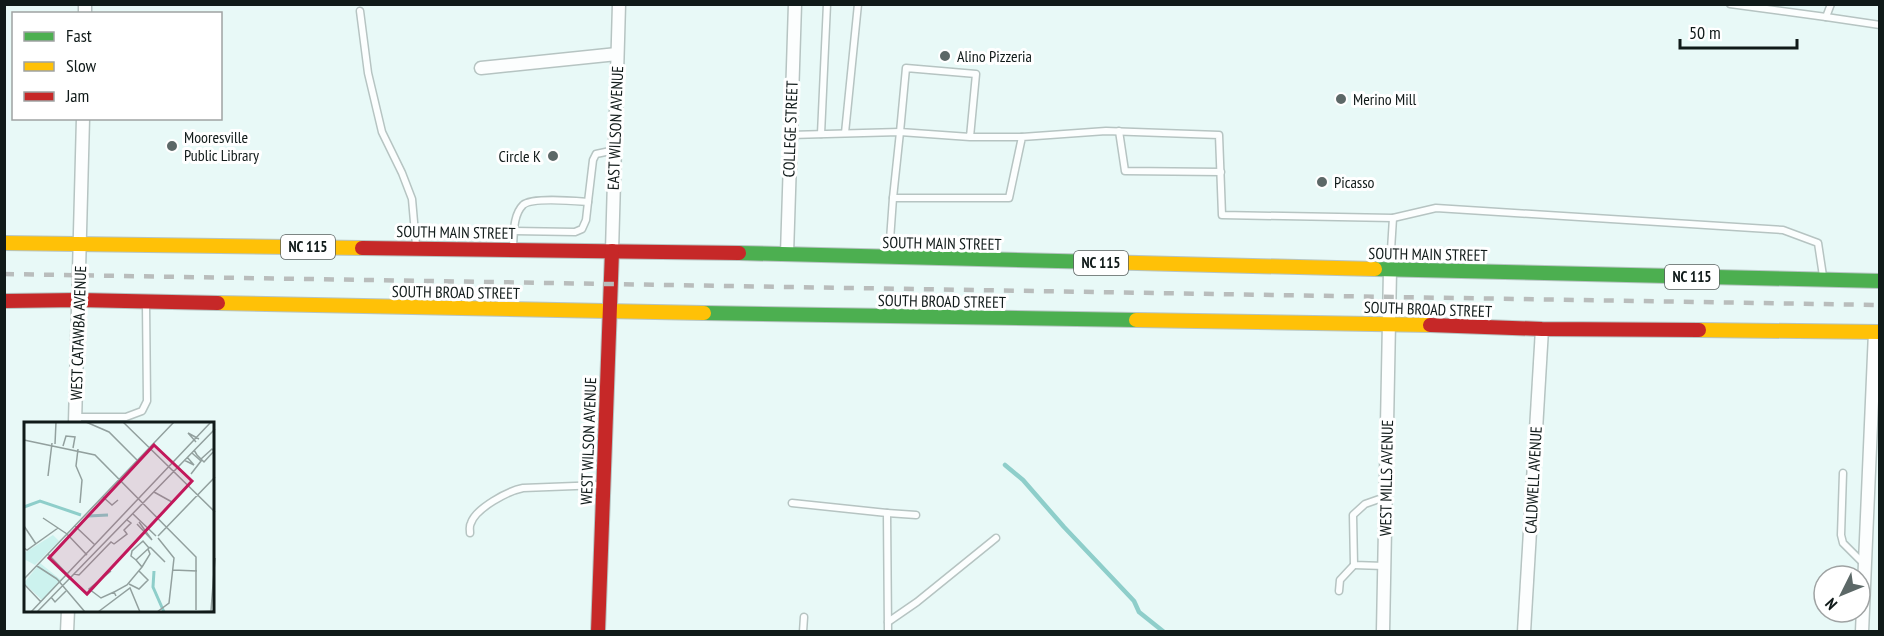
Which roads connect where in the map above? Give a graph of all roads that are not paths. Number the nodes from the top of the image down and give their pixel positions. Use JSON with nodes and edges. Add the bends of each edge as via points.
{"nodes":[{"id":1,"x":619,"y":4,"type":"edge"},
{"id":2,"x":795,"y":4,"type":"edge"},
{"id":3,"x":827,"y":4,"type":"edge"},
{"id":4,"x":858,"y":4,"type":"edge"},
{"id":5,"x":1730,"y":4,"type":"edge"},
{"id":6,"x":1831,"y":4,"type":"edge"},
{"id":7,"x":360,"y":11,"type":"dead end"},
{"id":8,"x":1826,"y":17,"type":"junction"},
{"id":9,"x":1880,"y":25,"type":"edge"},
{"id":10,"x":617,"y":54,"type":"junction"},
{"id":11,"x":481,"y":68,"type":"dead end"},
{"id":12,"x":83,"y":120,"type":"edge"},
{"id":13,"x":1119,"y":131,"type":"junction"},
{"id":14,"x":900,"y":132,"type":"junction"},
{"id":15,"x":821,"y":134,"type":"junction"},
{"id":16,"x":845,"y":134,"type":"junction"},
{"id":17,"x":790,"y":135,"type":"junction"},
{"id":18,"x":970,"y":136,"type":"junction"},
{"id":19,"x":1022,"y":137,"type":"junction"},
{"id":20,"x":615,"y":150,"type":"junction"},
{"id":21,"x":1221,"y":172,"type":"junction"},
{"id":22,"x":893,"y":198,"type":"junction"},
{"id":23,"x":548,"y":201,"type":"junction"},
{"id":24,"x":588,"y":202,"type":"junction"},
{"id":25,"x":548,"y":210,"type":"dead end"},
{"id":26,"x":1393,"y":218,"type":"junction"},
{"id":27,"x":514,"y":231,"type":"junction"},
{"id":28,"x":4,"y":243,"type":"edge"},
{"id":29,"x":81,"y":244,"type":"junction"},
{"id":30,"x":417,"y":248,"type":"junction"},
{"id":31,"x":512,"y":250,"type":"junction"},
{"id":32,"x":612,"y":251,"type":"junction"},
{"id":33,"x":787,"y":254,"type":"junction"},
{"id":34,"x":888,"y":258,"type":"junction"},
{"id":35,"x":1390,"y":270,"type":"junction"},
{"id":36,"x":1823,"y":280,"type":"junction"},
{"id":37,"x":1880,"y":281,"type":"edge"},
{"id":38,"x":79,"y":300,"type":"junction"},
{"id":39,"x":4,"y":301,"type":"edge"},
{"id":40,"x":146,"y":302,"type":"junction"},
{"id":41,"x":609,"y":311,"type":"junction"},
{"id":42,"x":1389,"y":324,"type":"junction"},
{"id":43,"x":1542,"y":329,"type":"junction"},
{"id":44,"x":1877,"y":332,"type":"edge"},
{"id":45,"x":75,"y":420,"type":"edge"},
{"id":46,"x":1843,"y":473,"type":"dead end"},
{"id":47,"x":603,"y":485,"type":"junction"},
{"id":48,"x":1386,"y":497,"type":"junction"},
{"id":49,"x":792,"y":503,"type":"dead end"},
{"id":50,"x":887,"y":513,"type":"junction"},
{"id":51,"x":916,"y":515,"type":"dead end"},
{"id":52,"x":470,"y":533,"type":"dead end"},
{"id":53,"x":996,"y":538,"type":"dead end"},
{"id":54,"x":1865,"y":564,"type":"joint"},
{"id":55,"x":1354,"y":565,"type":"junction"},
{"id":56,"x":1384,"y":566,"type":"junction"},
{"id":57,"x":1339,"y":591,"type":"dead end"},
{"id":58,"x":68,"y":612,"type":"edge"},
{"id":59,"x":804,"y":617,"type":"dead end"},
{"id":60,"x":888,"y":622,"type":"junction"},
{"id":61,"x":67,"y":632,"type":"edge"},
{"id":62,"x":598,"y":632,"type":"edge"},
{"id":63,"x":803,"y":632,"type":"edge"},
{"id":64,"x":888,"y":632,"type":"edge"},
{"id":65,"x":1383,"y":632,"type":"edge"},
{"id":66,"x":1524,"y":632,"type":"edge"}],
"edges":[{"from":1,"to":10,"type":"street","name":"EAST WILSON AVENUE"},
{"from":2,"to":17,"type":"street","name":"COLLEGE STREET"},
{"from":3,"to":15,"type":"lane"},
{"from":4,"to":16,"type":"lane"},
{"from":5,"to":8,"type":"lane"},
{"from":6,"to":8,"type":"lane"},
{"from":7,"to":30,"type":"lane","via":[[382,132],[412,199]]},
{"from":8,"to":9,"type":"lane"},
{"from":10,"to":11,"type":"street"},
{"from":10,"to":20,"type":"street","name":"EAST WILSON AVENUE"},
{"from":12,"to":29,"type":"street","name":"WEST CATAWBA AVENUE"},
{"from":13,"to":19,"type":"lane"},
{"from":13,"to":21,"type":"lane","via":[[1125,171]]},
{"from":13,"to":21,"type":"lane","via":[[1219,135]]},
{"from":14,"to":16,"type":"lane"},
{"from":14,"to":18,"type":"lane"},
{"from":14,"to":18,"type":"lane","via":[[906,68],[976,74]]},
{"from":14,"to":22,"type":"lane"},
{"from":15,"to":16,"type":"lane"},
{"from":15,"to":17,"type":"lane"},
{"from":17,"to":33,"type":"street","name":"COLLEGE STREET"},
{"from":18,"to":19,"type":"lane"},
{"from":19,"to":22,"type":"lane","via":[[1009,198]]},
{"from":20,"to":24,"type":"lane","via":[[596,154]]},
{"from":20,"to":32,"type":"street","name":"EAST WILSON AVENUE"},
{"from":21,"to":26,"type":"lane","via":[[1222,215]]},
{"from":22,"to":34,"type":"lane"},
{"from":23,"to":24,"type":"lane"},
{"from":23,"to":25,"type":"lane"},
{"from":23,"to":27,"type":"lane","via":[[527,202],[521,207]]},
{"from":24,"to":27,"type":"lane","via":[[586,220],[582,229],[575,232]]},
{"from":26,"to":35,"type":"lane"},
{"from":26,"to":36,"type":"lane","via":[[1436,208],[1783,230],[1818,243]]},
{"from":27,"to":31,"type":"lane"},
{"from":28,"to":29,"type":"street","name":"SOUTH MAIN STREET","number":"NC 115"},
{"from":29,"to":30,"type":"street","name":"SOUTH MAIN STREET","number":"NC 115"},
{"from":29,"to":38,"type":"street","name":"WEST CATAWBA AVENUE"},
{"from":30,"to":31,"type":"street","name":"SOUTH MAIN STREET","number":"NC 115"},
{"from":31,"to":32,"type":"street","name":"SOUTH MAIN STREET","number":"NC 115"},
{"from":32,"to":33,"type":"street","name":"SOUTH MAIN STREET","number":"NC 115"},
{"from":32,"to":41,"type":"street","name":"WEST WILSON AVENUE"},
{"from":33,"to":34,"type":"street","name":"SOUTH MAIN STREET","number":"NC 115"},
{"from":34,"to":35,"type":"street","name":"SOUTH MAIN STREET","number":"NC 115"},
{"from":35,"to":36,"type":"street","name":"SOUTH MAIN STREET","number":"NC 115"},
{"from":35,"to":42,"type":"street","name":"WEST MILLS AVENUE"},
{"from":36,"to":37,"type":"street","name":"SOUTH MAIN STREET","number":"NC 115"},
{"from":38,"to":39,"type":"street","name":"SOUTH BROAD STREET"},
{"from":38,"to":40,"type":"street","name":"SOUTH BROAD STREET"},
{"from":38,"to":45,"type":"street","name":"WEST CATAWBA AVENUE"},
{"from":40,"to":41,"type":"street","name":"SOUTH BROAD STREET"},
{"from":40,"to":45,"type":"lane","via":[[147,401],[142,411],[126,417]]},
{"from":41,"to":42,"type":"street","name":"SOUTH BROAD STREET"},
{"from":41,"to":47,"type":"street","name":"WEST WILSON AVENUE"},
{"from":42,"to":43,"type":"street","name":"SOUTH BROAD STREET"},
{"from":42,"to":48,"type":"street","name":"WEST MILLS AVENUE"},
{"from":43,"to":44,"type":"street","name":"SOUTH BROAD STREET"},
{"from":43,"to":66,"type":"street","name":"CALDWELL AVENUE"},
{"from":44,"to":54,"type":"street"},
{"from":46,"to":54,"type":"lane","via":[[1843,543]]},
{"from":47,"to":52,"type":"lane","via":[[511,490],[478,513]]},
{"from":47,"to":62,"type":"street","name":"WEST WILSON AVENUE"},
{"from":48,"to":55,"type":"lane","via":[[1365,504],[1353,515]]},
{"from":48,"to":56,"type":"street","name":"WEST MILLS AVENUE"},
{"from":49,"to":50,"type":"lane"},
{"from":50,"to":51,"type":"lane"},
{"from":50,"to":60,"type":"lane"},
{"from":53,"to":60,"type":"lane"},
{"from":55,"to":56,"type":"lane"},
{"from":55,"to":57,"type":"lane","via":[[1340,580]]},
{"from":56,"to":65,"type":"street","name":"WEST MILLS AVENUE"},
{"from":58,"to":61,"type":"street"},
{"from":59,"to":63,"type":"lane"},
{"from":60,"to":64,"type":"lane"}]}
